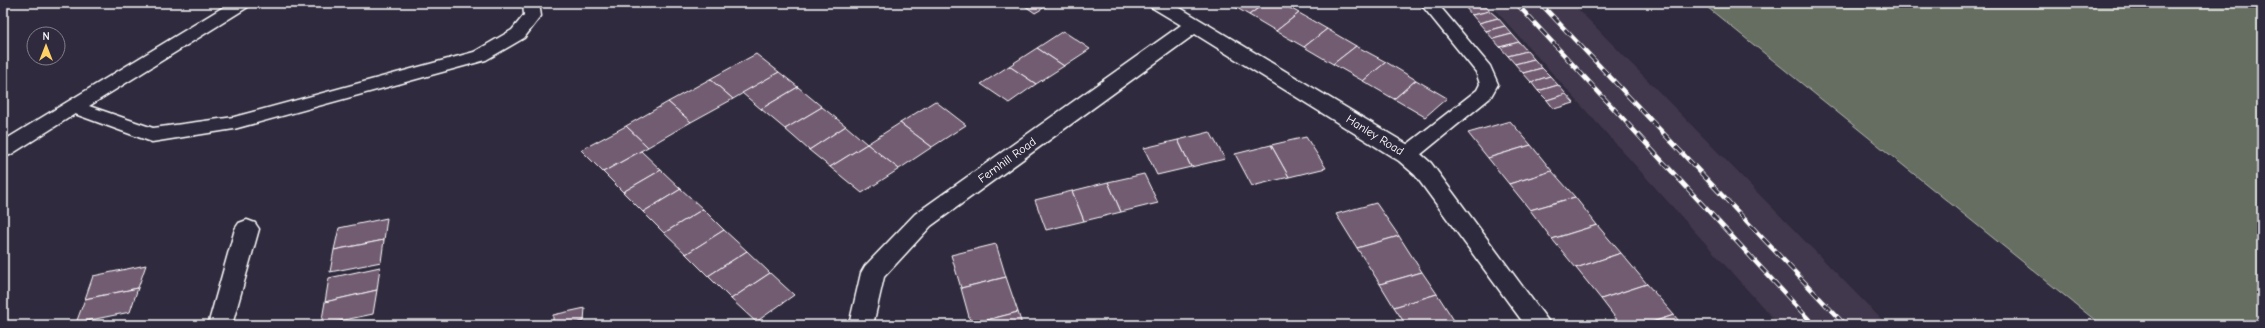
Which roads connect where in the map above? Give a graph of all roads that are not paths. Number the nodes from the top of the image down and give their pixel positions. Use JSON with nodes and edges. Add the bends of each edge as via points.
{"nodes":[{"id":1,"x":242,"y":3,"type":"edge"},
{"id":2,"x":532,"y":3,"type":"edge"},
{"id":3,"x":1158,"y":3,"type":"edge"},
{"id":4,"x":1428,"y":3,"type":"edge"},
{"id":5,"x":1193,"y":26,"type":"junction"},
{"id":6,"x":74,"y":107,"type":"junction"},
{"id":7,"x":3,"y":150,"type":"edge"},
{"id":8,"x":1407,"y":155,"type":"junction"},
{"id":9,"x":247,"y":229,"type":"dead end"},
{"id":10,"x":220,"y":325,"type":"edge"},
{"id":11,"x":861,"y":325,"type":"edge"},
{"id":12,"x":1539,"y":325,"type":"edge"}],
"edges":[{"from":1,"to":6,"type":"lane"},
{"from":2,"to":6,"type":"lane","via":[[533,16],[518,34],[480,56],[234,123],[152,135]]},
{"from":3,"to":5,"type":"street","name":"Hanley Road"},
{"from":4,"to":8,"type":"lane","via":[[1484,70],[1490,84],[1484,94]]},
{"from":5,"to":8,"type":"street","name":"Hanley Road"},
{"from":5,"to":11,"type":"street","name":"Fernhill Road","via":[[923,220],[873,273]]},
{"from":6,"to":7,"type":"lane"},
{"from":8,"to":12,"type":"street","name":"Hanley Road","via":[[1423,169]]},
{"from":9,"to":10,"type":"street"}]}
